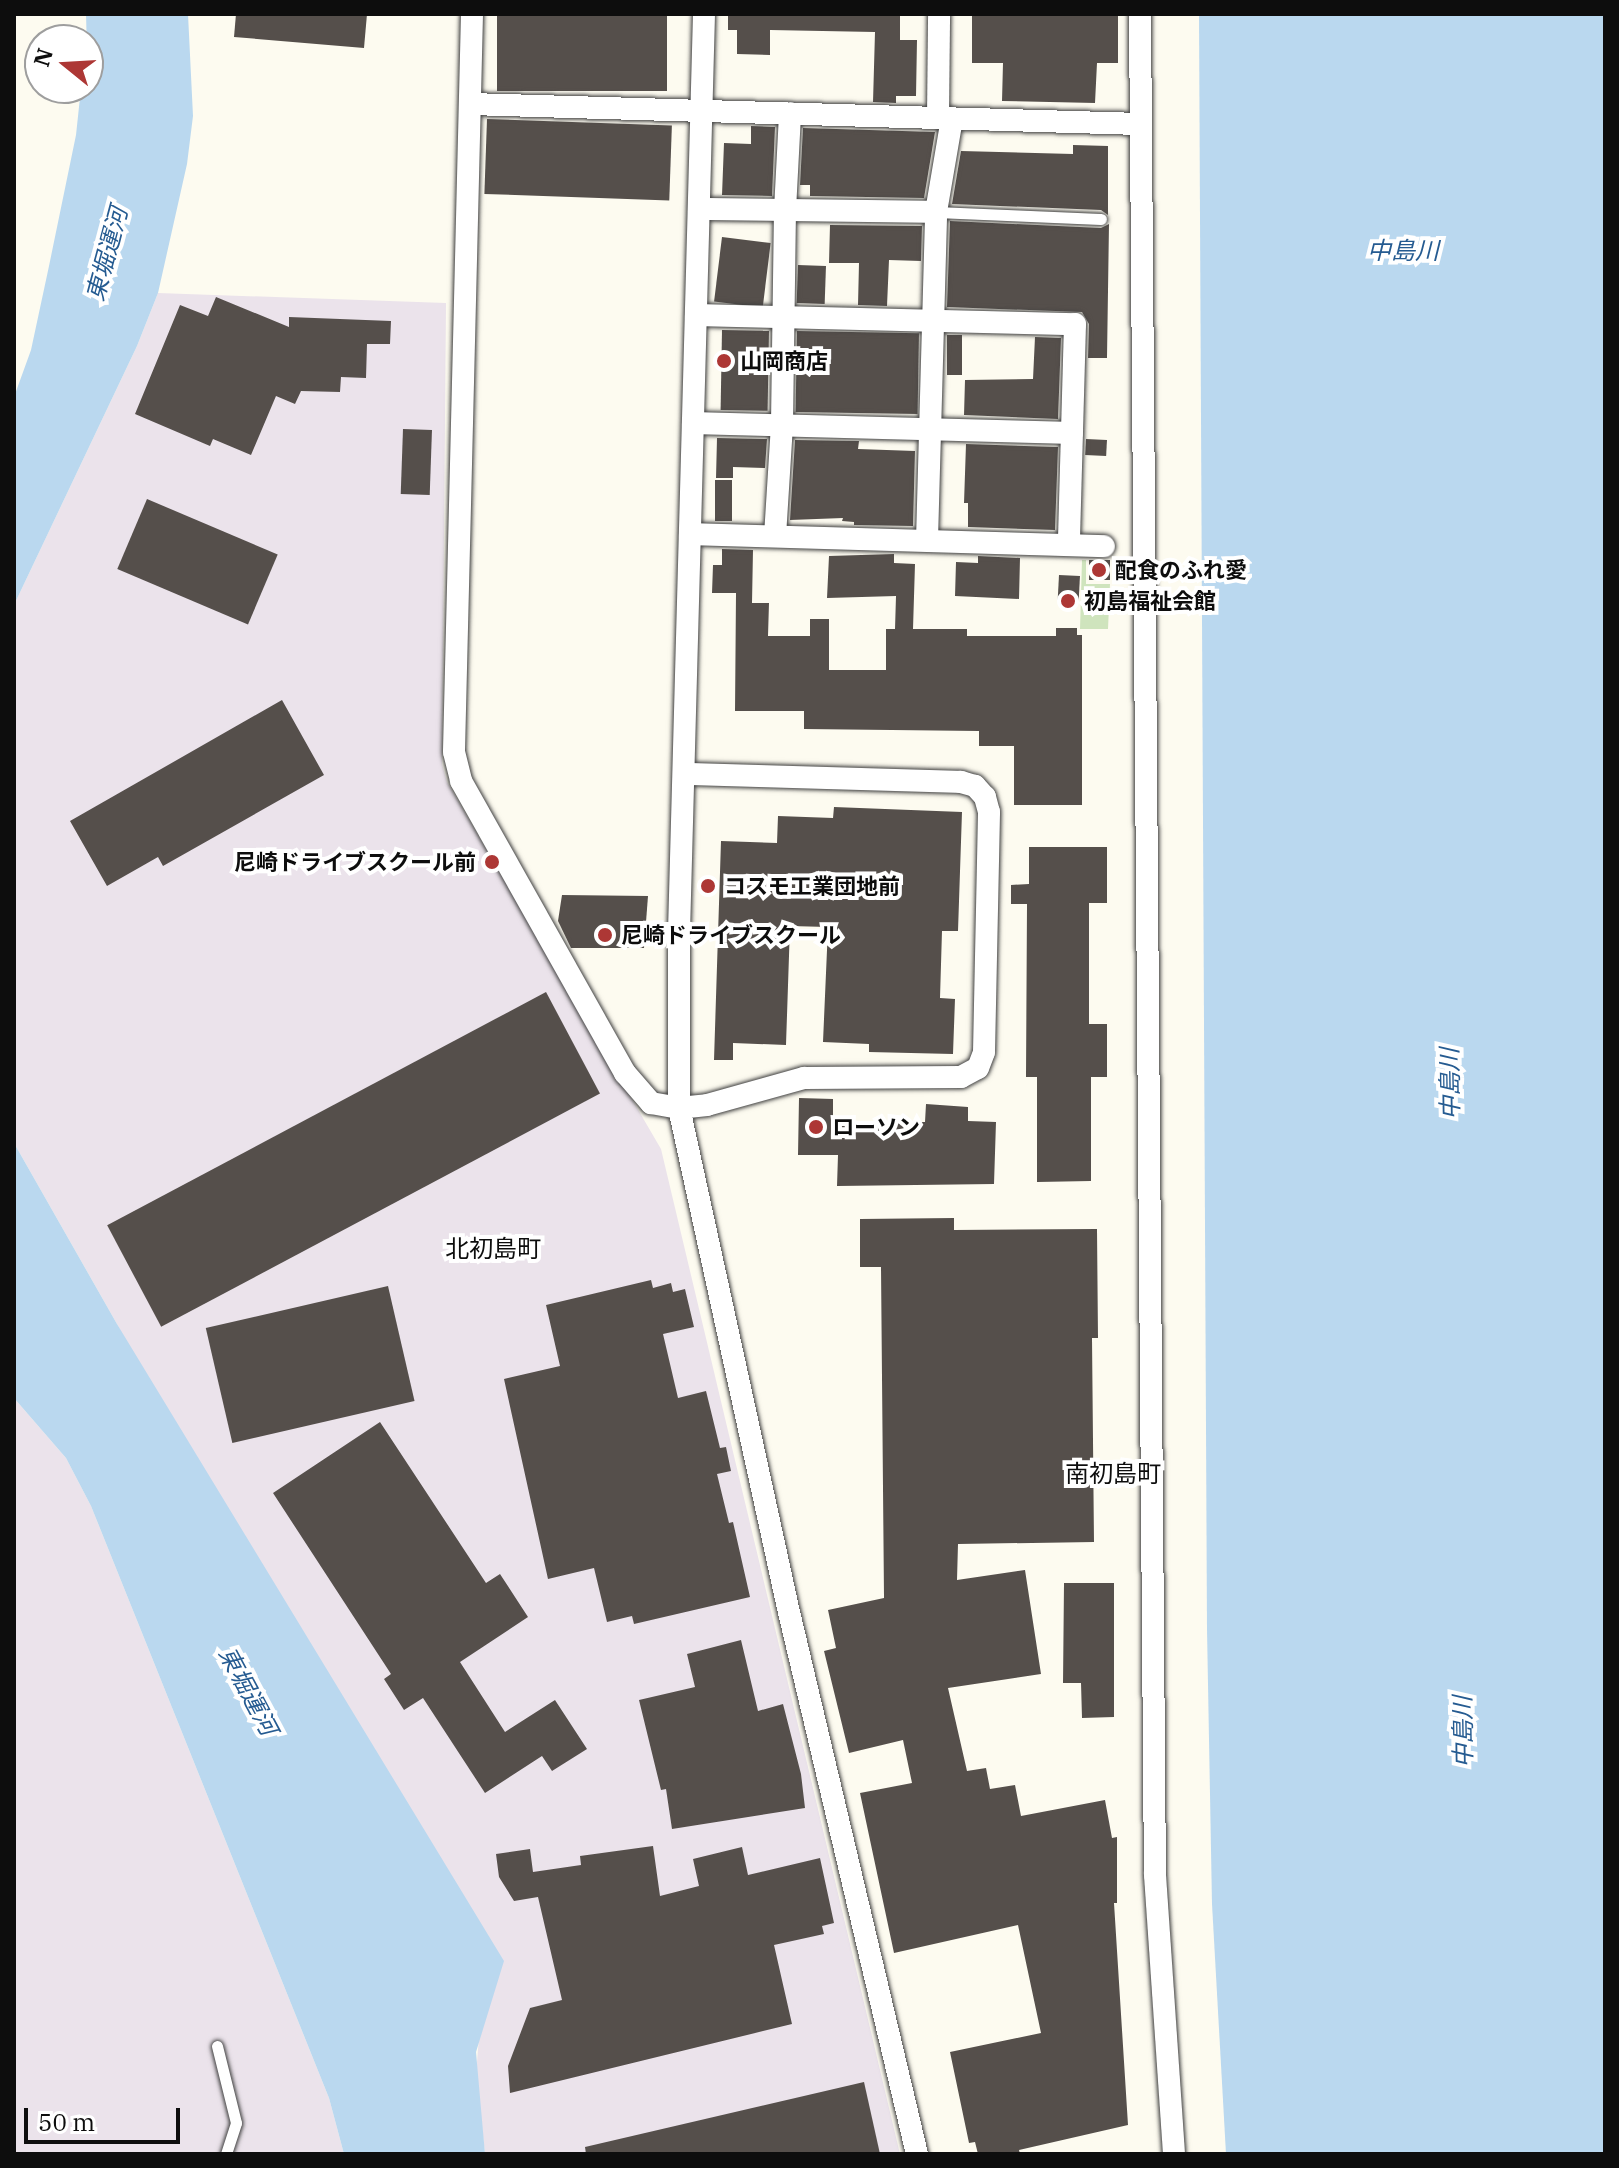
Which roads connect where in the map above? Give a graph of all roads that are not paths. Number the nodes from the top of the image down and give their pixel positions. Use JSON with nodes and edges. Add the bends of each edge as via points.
{"nodes":[{"id":1,"x":472,"y":14,"type":"edge"},
{"id":2,"x":704,"y":14,"type":"edge"},
{"id":3,"x":939,"y":14,"type":"edge"},
{"id":4,"x":1140,"y":14,"type":"edge"},
{"id":5,"x":470,"y":104,"type":"junction"},
{"id":6,"x":701,"y":109,"type":"junction"},
{"id":7,"x":790,"y":113,"type":"junction"},
{"id":8,"x":945,"y":118,"type":"junction"},
{"id":9,"x":1139,"y":124,"type":"junction"},
{"id":10,"x":699,"y":209,"type":"junction"},
{"id":11,"x":785,"y":210,"type":"junction"},
{"id":12,"x":936,"y":212,"type":"junction"},
{"id":13,"x":1101,"y":219,"type":"dead end"},
{"id":14,"x":696,"y":315,"type":"junction"},
{"id":15,"x":784,"y":316,"type":"junction"},
{"id":16,"x":931,"y":320,"type":"junction"},
{"id":17,"x":693,"y":423,"type":"junction"},
{"id":18,"x":782,"y":424,"type":"junction"},
{"id":19,"x":928,"y":428,"type":"junction"},
{"id":20,"x":1072,"y":433,"type":"junction"},
{"id":21,"x":690,"y":534,"type":"junction"},
{"id":22,"x":775,"y":536,"type":"junction"},
{"id":23,"x":927,"y":540,"type":"junction"},
{"id":24,"x":1069,"y":544,"type":"junction"},
{"id":25,"x":1104,"y":546,"type":"dead end"},
{"id":26,"x":684,"y":774,"type":"junction"},
{"id":27,"x":679,"y":1108,"type":"junction"},
{"id":28,"x":217,"y":2046,"type":"dead end"},
{"id":29,"x":226,"y":2154,"type":"edge"},
{"id":30,"x":917,"y":2154,"type":"edge"},
{"id":31,"x":1174,"y":2154,"type":"edge"}],
"edges":[{"from":1,"to":5,"type":"street"},
{"from":2,"to":6,"type":"street"},
{"from":3,"to":8,"type":"street"},
{"from":4,"to":9,"type":"street"},
{"from":5,"to":6,"type":"street"},
{"from":5,"to":27,"type":"street","via":[[455,762],[625,1073],[651,1103]]},
{"from":6,"to":7,"type":"street"},
{"from":6,"to":10,"type":"street"},
{"from":7,"to":8,"type":"street"},
{"from":7,"to":11,"type":"street"},
{"from":8,"to":9,"type":"street"},
{"from":8,"to":12,"type":"street"},
{"from":9,"to":31,"type":"street","via":[[1155,1875]]},
{"from":10,"to":11,"type":"street"},
{"from":10,"to":14,"type":"street"},
{"from":11,"to":12,"type":"street"},
{"from":11,"to":15,"type":"street"},
{"from":12,"to":13,"type":"lane"},
{"from":12,"to":16,"type":"street"},
{"from":14,"to":15,"type":"street"},
{"from":14,"to":17,"type":"street"},
{"from":15,"to":16,"type":"street"},
{"from":15,"to":18,"type":"street"},
{"from":16,"to":19,"type":"street"},
{"from":16,"to":20,"type":"street","via":[[1075,324]]},
{"from":17,"to":18,"type":"street"},
{"from":17,"to":21,"type":"street"},
{"from":18,"to":19,"type":"street"},
{"from":18,"to":22,"type":"street"},
{"from":19,"to":20,"type":"street"},
{"from":19,"to":23,"type":"street"},
{"from":20,"to":24,"type":"street"},
{"from":21,"to":22,"type":"street"},
{"from":21,"to":26,"type":"street"},
{"from":22,"to":23,"type":"street"},
{"from":23,"to":24,"type":"street"},
{"from":24,"to":25,"type":"street"},
{"from":26,"to":27,"type":"street"},
{"from":26,"to":27,"type":"street","via":[[961,782],[975,786],[985,797],[989,828],[984,1052],[978,1068],[961,1077],[804,1078]]},
{"from":27,"to":30,"type":"street","via":[[788,1608]]},
{"from":28,"to":29,"type":"lane","via":[[236,2123]]}]}
